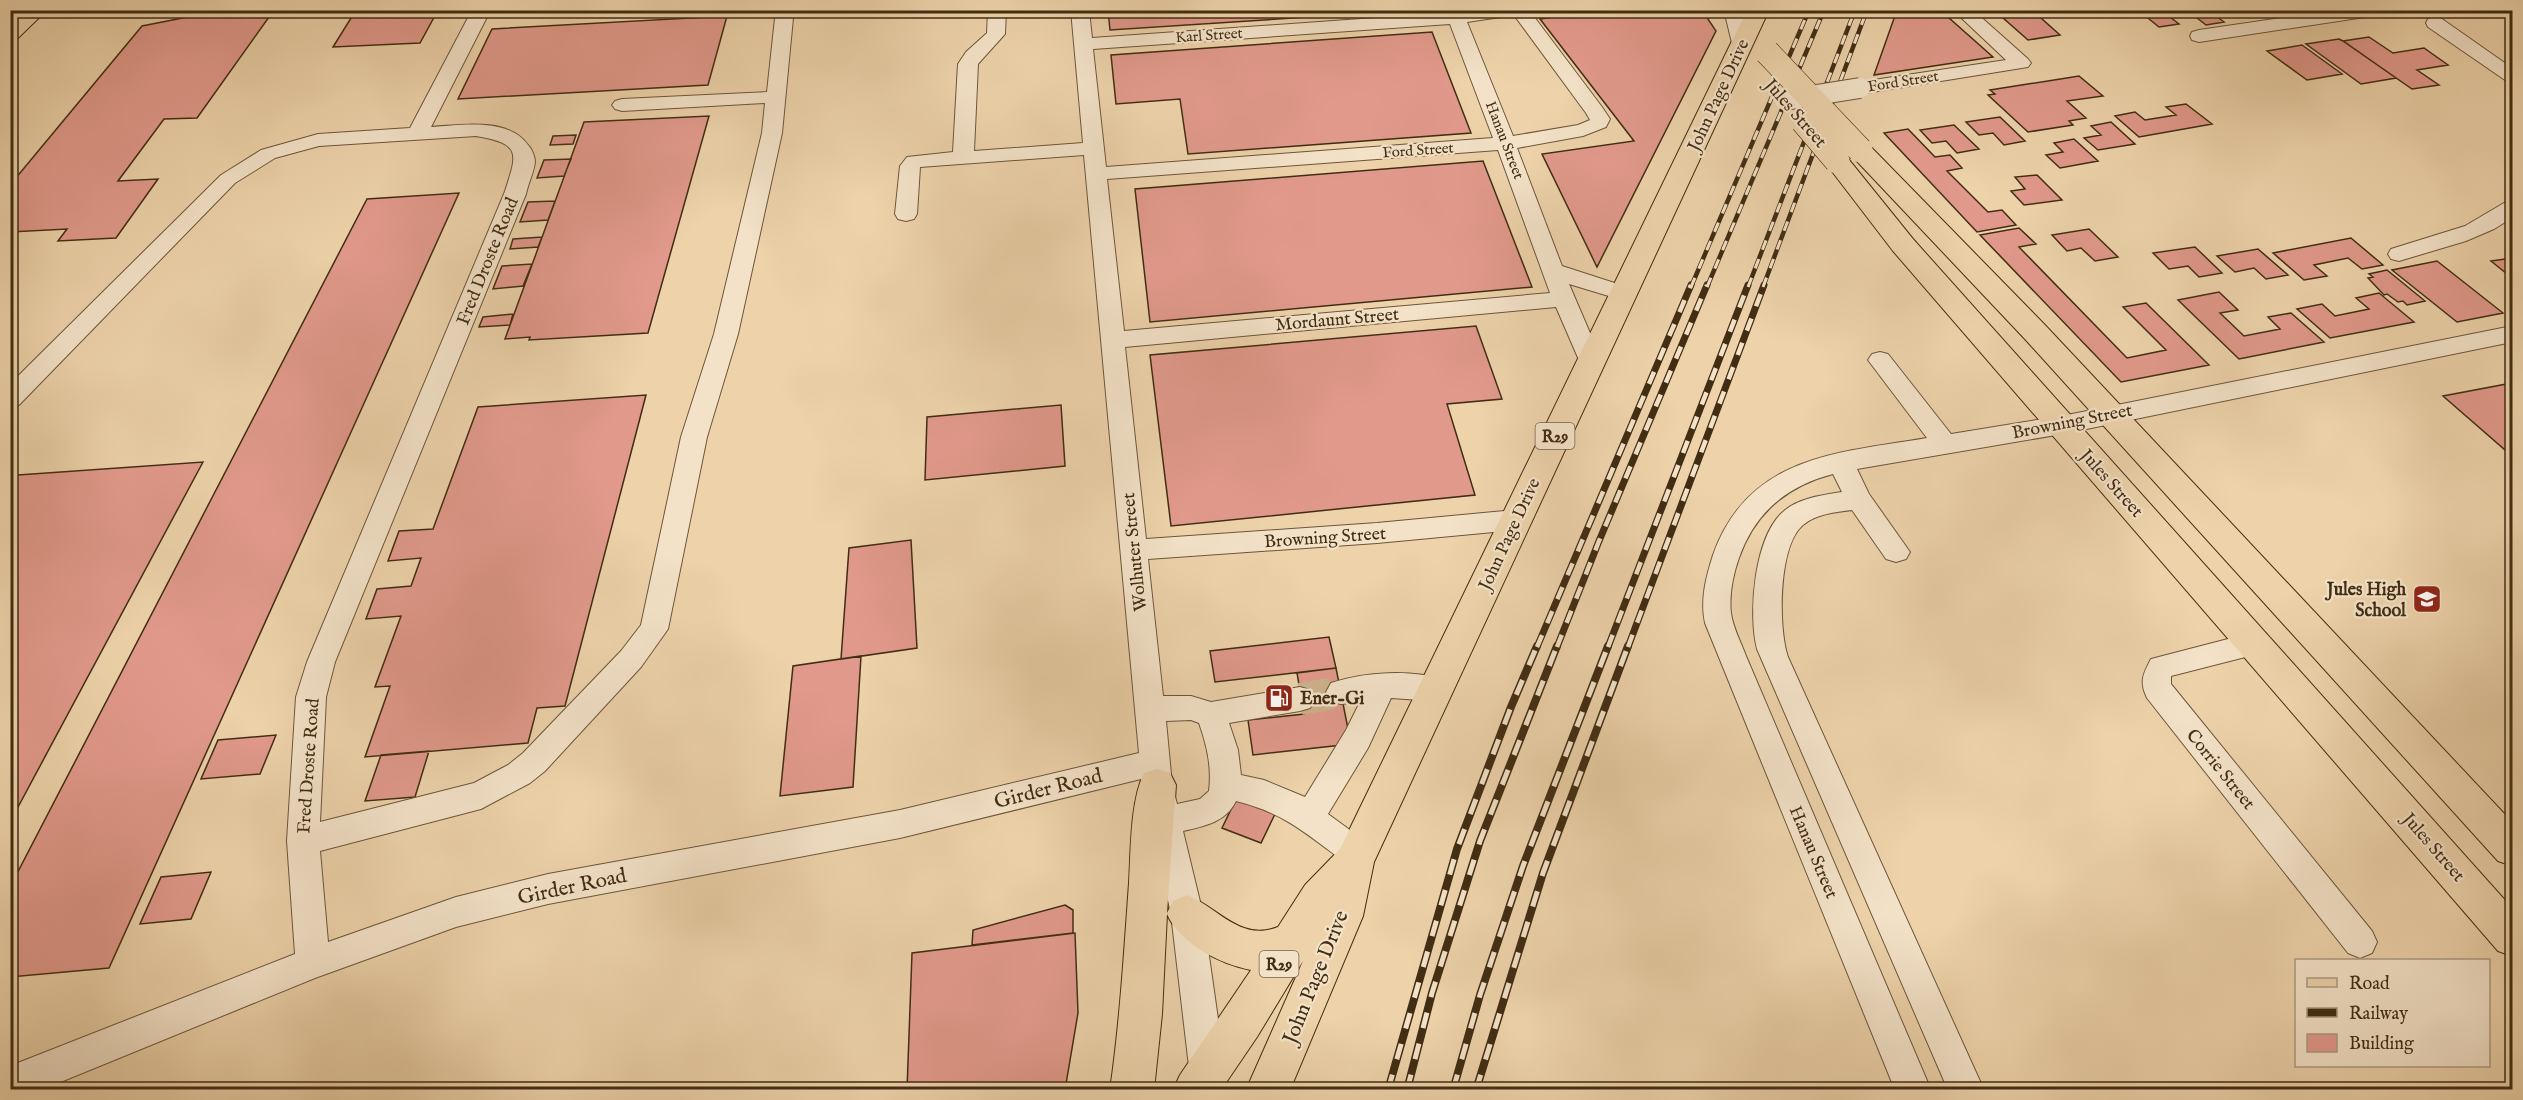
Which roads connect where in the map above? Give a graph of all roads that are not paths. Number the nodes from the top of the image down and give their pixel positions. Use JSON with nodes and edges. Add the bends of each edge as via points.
{"nodes":[{"id":1,"x":26,"y":10,"type":"edge"},
{"id":2,"x":36,"y":10,"type":"edge"},
{"id":3,"x":510,"y":10,"type":"edge"},
{"id":4,"x":782,"y":10,"type":"edge"},
{"id":5,"x":997,"y":10,"type":"edge"},
{"id":6,"x":1080,"y":10,"type":"edge"},
{"id":7,"x":1513,"y":10,"type":"edge"},
{"id":8,"x":1519,"y":10,"type":"edge"},
{"id":9,"x":1962,"y":10,"type":"edge"},
{"id":10,"x":2378,"y":10,"type":"edge"},
{"id":11,"x":1454,"y":14,"type":"edge"},
{"id":12,"x":2435,"y":23,"type":"dead end"},
{"id":13,"x":10,"y":31,"type":"edge"},
{"id":14,"x":1748,"y":31,"type":"edge"},
{"id":15,"x":2199,"y":36,"type":"dead end"},
{"id":16,"x":1084,"y":44,"type":"junction"},
{"id":17,"x":2512,"y":75,"type":"edge"},
{"id":18,"x":775,"y":97,"type":"junction"},
{"id":19,"x":1796,"y":98,"type":"junction"},
{"id":20,"x":622,"y":105,"type":"dead end"},
{"id":21,"x":418,"y":132,"type":"junction"},
{"id":22,"x":1508,"y":143,"type":"junction"},
{"id":23,"x":1094,"y":148,"type":"junction"},
{"id":24,"x":1849,"y":155,"type":"junction"},
{"id":25,"x":963,"y":157,"type":"junction"},
{"id":26,"x":1096,"y":174,"type":"junction"},
{"id":27,"x":2512,"y":208,"type":"edge"},
{"id":28,"x":906,"y":214,"type":"dead end"},
{"id":29,"x":1945,"y":238,"type":"junction"},
{"id":30,"x":1903,"y":244,"type":"junction"},
{"id":31,"x":2399,"y":254,"type":"dead end"},
{"id":32,"x":1554,"y":271,"type":"junction"},
{"id":33,"x":1622,"y":293,"type":"junction"},
{"id":34,"x":1563,"y":299,"type":"junction"},
{"id":35,"x":2512,"y":334,"type":"edge"},
{"id":36,"x":1112,"y":340,"type":"junction"},
{"id":37,"x":1880,"y":360,"type":"dead end"},
{"id":38,"x":1590,"y":361,"type":"junction"},
{"id":39,"x":10,"y":399,"type":"edge"},
{"id":40,"x":2111,"y":414,"type":"junction"},
{"id":41,"x":2061,"y":426,"type":"junction"},
{"id":42,"x":1944,"y":443,"type":"junction"},
{"id":43,"x":1840,"y":463,"type":"junction"},
{"id":44,"x":1858,"y":499,"type":"junction"},
{"id":45,"x":1515,"y":520,"type":"junction"},
{"id":46,"x":1134,"y":550,"type":"junction"},
{"id":47,"x":1896,"y":552,"type":"dead end"},
{"id":48,"x":1717,"y":612,"type":"joint"},
{"id":49,"x":2325,"y":645,"type":"junction"},
{"id":50,"x":2261,"y":651,"type":"junction"},
{"id":51,"x":1382,"y":686,"type":"junction"},
{"id":52,"x":1436,"y":689,"type":"junction"},
{"id":53,"x":1341,"y":692,"type":"tunnel mouth"},
{"id":54,"x":1300,"y":699,"type":"tunnel mouth"},
{"id":55,"x":1150,"y":710,"type":"junction"},
{"id":56,"x":1211,"y":714,"type":"junction"},
{"id":57,"x":1227,"y":785,"type":"junction"},
{"id":58,"x":1159,"y":789,"type":"junction"},
{"id":59,"x":1309,"y":818,"type":"junction"},
{"id":60,"x":303,"y":841,"type":"junction"},
{"id":61,"x":2512,"y":849,"type":"edge"},
{"id":62,"x":1356,"y":858,"type":"junction"},
{"id":63,"x":1187,"y":914,"type":"junction"},
{"id":64,"x":2512,"y":937,"type":"edge"},
{"id":65,"x":1294,"y":940,"type":"junction"},
{"id":66,"x":2360,"y":942,"type":"dead end"},
{"id":67,"x":313,"y":963,"type":"junction"},
{"id":68,"x":1203,"y":1082,"type":"edge"},
{"id":69,"x":10,"y":1084,"type":"edge"},
{"id":70,"x":1132,"y":1089,"type":"edge"},
{"id":71,"x":1268,"y":1089,"type":"edge"},
{"id":72,"x":1913,"y":1089,"type":"edge"},
{"id":73,"x":1966,"y":1089,"type":"edge"}],
"edges":[{"from":1,"to":13,"type":"main road"},
{"from":2,"to":13,"type":"main road"},
{"from":3,"to":21,"type":"street","via":[[480,12]]},
{"from":4,"to":18,"type":"street"},
{"from":5,"to":25,"type":"street","via":[[996,34],[968,64]]},
{"from":6,"to":16,"type":"street","name":"Wolhuter Street"},
{"from":7,"to":11,"type":"street","name":"Karl Street"},
{"from":8,"to":22,"type":"street","name":"Ford Street","via":[[1600,118],[1599,123],[1583,130]]},
{"from":9,"to":19,"type":"street","name":"Ford Street","bridge":true,"via":[[2021,63]]},
{"from":10,"to":15,"type":"street"},
{"from":11,"to":16,"type":"street","name":"Karl Street"},
{"from":11,"to":22,"type":"street","name":"Hanau Street"},
{"from":12,"to":17,"type":"street"},
{"from":14,"to":19,"type":"main road","name":"Jules Street"},
{"from":14,"to":33,"type":"main road","name":"John Page Drive","number":"R29"},
{"from":16,"to":23,"type":"street","name":"Wolhuter Street"},
{"from":18,"to":20,"type":"street"},
{"from":18,"to":60,"type":"street","via":[[772,133],[748,244],[694,438],[654,629],[631,659],[519,774],[482,795]]},
{"from":19,"to":24,"type":"main road","name":"Jules Street","bridge":true},
{"from":21,"to":39,"type":"street","name":"Fred Droste Road","via":[[318,140],[268,154],[249,164],[228,179]]},
{"from":21,"to":60,"type":"street","name":"Fred Droste Road","via":[[476,130],[504,135],[515,141],[525,161],[515,194],[321,662],[311,698]]},
{"from":22,"to":26,"type":"street","name":"Ford Street"},
{"from":22,"to":32,"type":"street","name":"Hanau Street"},
{"from":23,"to":25,"type":"street"},
{"from":23,"to":26,"type":"street","name":"Wolhuter Street"},
{"from":24,"to":29,"type":"main road","name":"Jules Street"},
{"from":24,"to":30,"type":"main road","name":"Jules Street"},
{"from":25,"to":28,"type":"street","via":[[914,161],[910,166]]},
{"from":26,"to":36,"type":"street","name":"Wolhuter Street"},
{"from":27,"to":31,"type":"street","via":[[2499,220],[2468,233]]},
{"from":29,"to":30,"type":"main road"},
{"from":29,"to":40,"type":"main road","name":"Jules Street"},
{"from":30,"to":41,"type":"main road","name":"Jules Street"},
{"from":32,"to":33,"type":"street"},
{"from":32,"to":34,"type":"street","name":"Hanau Street"},
{"from":33,"to":38,"type":"main road","name":"John Page Drive","number":"R29"},
{"from":34,"to":36,"type":"street","name":"Mordaunt Street"},
{"from":34,"to":38,"type":"street","name":"Hanau Street"},
{"from":35,"to":40,"type":"street","name":"Browning Street"},
{"from":36,"to":46,"type":"street","name":"Wolhuter Street"},
{"from":37,"to":42,"type":"street"},
{"from":38,"to":45,"type":"main road","name":"John Page Drive","number":"R29"},
{"from":40,"to":41,"type":"street","name":"Browning Street"},
{"from":40,"to":49,"type":"main road","name":"Jules Street"},
{"from":41,"to":42,"type":"street","name":"Browning Street"},
{"from":41,"to":50,"type":"main road","name":"Jules Street"},
{"from":42,"to":43,"type":"street","name":"Browning Street"},
{"from":43,"to":44,"type":"street"},
{"from":43,"to":48,"type":"street","name":"Browning Street","via":[[1779,485],[1754,507],[1731,542]]},
{"from":44,"to":47,"type":"street"},
{"from":44,"to":73,"type":"street","via":[[1811,507],[1791,520],[1778,540],[1766,612],[1768,635],[1789,694]]},
{"from":45,"to":46,"type":"street","name":"Browning Street"},
{"from":45,"to":52,"type":"main road","name":"John Page Drive","number":"R29"},
{"from":46,"to":55,"type":"street","name":"Wolhuter Street"},
{"from":48,"to":72,"type":"street","name":"Hanau Street"},
{"from":49,"to":50,"type":"main road"},
{"from":49,"to":61,"type":"main road","name":"Jules Street"},
{"from":50,"to":64,"type":"main road","name":"Jules Street"},
{"from":50,"to":66,"type":"street","name":"Corrie Street","via":[[2161,667],[2155,680],[2157,689]]},
{"from":51,"to":52,"type":"street","via":[[1413,684]]},
{"from":51,"to":53,"type":"street"},
{"from":51,"to":59,"type":"street","via":[[1357,739]]},
{"from":52,"to":62,"type":"main road","name":"John Page Drive","number":"R29"},
{"from":54,"to":56,"type":"street"},
{"from":55,"to":56,"type":"street","via":[[1191,708]]},
{"from":55,"to":58,"type":"street","name":"Wolhuter Street"},
{"from":56,"to":57,"type":"street","via":[[1223,748]]},
{"from":57,"to":58,"type":"street","name":"Girder Road","via":[[1221,801],[1211,809]]},
{"from":57,"to":59,"type":"street","via":[[1264,794]]},
{"from":58,"to":63,"type":"street","name":"Wolhuter Street"},
{"from":58,"to":67,"type":"street","name":"Girder Road","via":[[900,824],[548,889],[456,912]]},
{"from":58,"to":70,"type":"main road"},
{"from":59,"to":62,"type":"street"},
{"from":60,"to":67,"type":"street","name":"Fred Droste Road"},
{"from":62,"to":65,"type":"main road","name":"John Page Drive","number":"R29","via":[[1319,898]]},
{"from":62,"to":71,"type":"main road","name":"John Page Drive","number":"R29","via":[[1343,916]]},
{"from":63,"to":65,"type":"main road","via":[[1210,933],[1245,950],[1279,949]]},
{"from":63,"to":68,"type":"street","name":"Wolhuter Street"},
{"from":65,"to":68,"type":"main road","name":"John Page Drive","number":"R29"},
{"from":67,"to":69,"type":"street","name":"Girder Road"}]}
